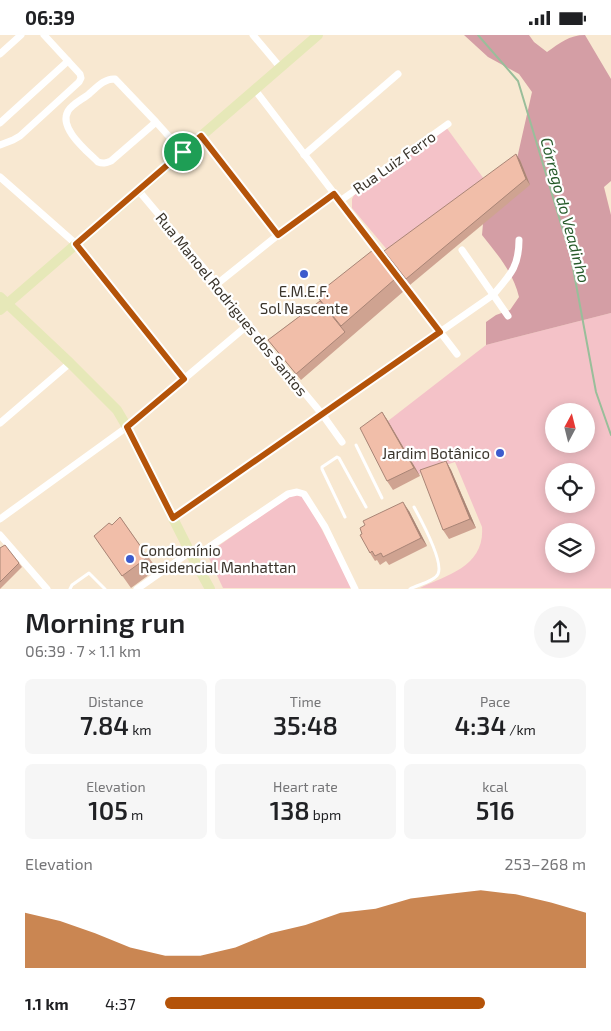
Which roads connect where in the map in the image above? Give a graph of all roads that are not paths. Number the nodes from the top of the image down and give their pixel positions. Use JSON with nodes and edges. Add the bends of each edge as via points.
{"nodes":[{"id":1,"x":21,"y":35,"type":"edge"},
{"id":2,"x":44,"y":35,"type":"edge"},
{"id":3,"x":253,"y":35,"type":"edge"},
{"id":4,"x":318,"y":35,"type":"edge"},
{"id":5,"x":0,"y":54,"type":"edge"},
{"id":6,"x":68,"y":61,"type":"junction"},
{"id":7,"x":280,"y":67,"type":"junction"},
{"id":8,"x":398,"y":74,"type":"dead end"},
{"id":9,"x":255,"y":90,"type":"junction"},
{"id":10,"x":156,"y":122,"type":"junction"},
{"id":11,"x":0,"y":123,"type":"edge"},
{"id":12,"x":448,"y":124,"type":"dead end"},
{"id":13,"x":201,"y":136,"type":"junction"},
{"id":14,"x":0,"y":145,"type":"edge"},
{"id":15,"x":183,"y":152,"type":"junction"},
{"id":16,"x":304,"y":155,"type":"junction"},
{"id":17,"x":0,"y":177,"type":"edge"},
{"id":18,"x":138,"y":190,"type":"junction"},
{"id":19,"x":334,"y":194,"type":"junction"},
{"id":20,"x":340,"y":201,"type":"junction"},
{"id":21,"x":278,"y":235,"type":"junction"},
{"id":22,"x":519,"y":240,"type":"dead end"},
{"id":23,"x":76,"y":244,"type":"junction"},
{"id":24,"x":462,"y":249,"type":"dead end"},
{"id":25,"x":217,"y":284,"type":"junction"},
{"id":26,"x":493,"y":295,"type":"junction"},
{"id":27,"x":2,"y":304,"type":"edge"},
{"id":28,"x":508,"y":316,"type":"dead end"},
{"id":29,"x":249,"y":324,"type":"junction"},
{"id":30,"x":440,"y":332,"type":"junction"},
{"id":31,"x":457,"y":354,"type":"dead end"},
{"id":32,"x":70,"y":363,"type":"junction"},
{"id":33,"x":184,"y":379,"type":"junction"},
{"id":34,"x":322,"y":414,"type":"junction"},
{"id":35,"x":0,"y":423,"type":"edge"},
{"id":36,"x":127,"y":427,"type":"junction"},
{"id":37,"x":342,"y":442,"type":"dead end"},
{"id":38,"x":356,"y":445,"type":"dead end"},
{"id":39,"x":382,"y":499,"type":"dead end"},
{"id":40,"x":366,"y":507,"type":"dead end"},
{"id":41,"x":414,"y":507,"type":"dead end"},
{"id":42,"x":345,"y":517,"type":"dead end"},
{"id":43,"x":173,"y":518,"type":"junction"},
{"id":44,"x":0,"y":519,"type":"edge"},
{"id":45,"x":0,"y":535,"type":"edge"},
{"id":46,"x":192,"y":555,"type":"junction"},
{"id":47,"x":47,"y":589,"type":"edge"},
{"id":48,"x":70,"y":589,"type":"edge"},
{"id":49,"x":105,"y":589,"type":"edge"},
{"id":50,"x":137,"y":589,"type":"edge"},
{"id":51,"x":210,"y":589,"type":"edge"},
{"id":52,"x":355,"y":589,"type":"edge"},
{"id":53,"x":410,"y":589,"type":"edge"}],
"edges":[{"from":1,"to":5,"type":"street"},
{"from":2,"to":6,"type":"street"},
{"from":3,"to":7,"type":"street"},
{"from":4,"to":7,"type":"street"},
{"from":6,"to":11,"type":"street"},
{"from":6,"to":14,"type":"street","via":[[80,74],[79,82],[20,136]]},
{"from":7,"to":9,"type":"street"},
{"from":8,"to":16,"type":"street"},
{"from":9,"to":13,"type":"street"},
{"from":9,"to":16,"type":"street"},
{"from":10,"to":10,"type":"street","via":[[118,81],[112,79],[107,79],[69,109],[66,118],[71,134],[102,163],[111,161]]},
{"from":10,"to":15,"type":"street"},
{"from":12,"to":20,"type":"street","name":"Rua Luiz Ferro"},
{"from":13,"to":15,"type":"street"},
{"from":13,"to":21,"type":"street"},
{"from":15,"to":18,"type":"street"},
{"from":16,"to":19,"type":"street"},
{"from":17,"to":23,"type":"street"},
{"from":18,"to":23,"type":"street"},
{"from":18,"to":25,"type":"street","name":"Rua Manoel Rodrigues dos Santos"},
{"from":19,"to":20,"type":"street"},
{"from":19,"to":21,"type":"street"},
{"from":20,"to":30,"type":"street"},
{"from":21,"to":25,"type":"street"},
{"from":22,"to":26,"type":"street","via":[[517,262]]},
{"from":23,"to":27,"type":"street"},
{"from":23,"to":33,"type":"street"},
{"from":24,"to":26,"type":"street"},
{"from":25,"to":29,"type":"street","name":"Rua Manoel Rodrigues dos Santos"},
{"from":26,"to":28,"type":"street"},
{"from":26,"to":30,"type":"street"},
{"from":27,"to":32,"type":"street"},
{"from":29,"to":33,"type":"street"},
{"from":29,"to":34,"type":"street","name":"Rua Manoel Rodrigues dos Santos"},
{"from":30,"to":31,"type":"street"},
{"from":30,"to":34,"type":"street"},
{"from":32,"to":35,"type":"street"},
{"from":32,"to":36,"type":"street","via":[[117,410]]},
{"from":33,"to":36,"type":"street"},
{"from":34,"to":37,"type":"street","name":"Rua Manoel Rodrigues dos Santos"},
{"from":34,"to":43,"type":"street"},
{"from":36,"to":43,"type":"street"},
{"from":36,"to":44,"type":"street"},
{"from":38,"to":39,"type":"lane"},
{"from":40,"to":42,"type":"lane","via":[[337,457],[322,469]]},
{"from":41,"to":53,"type":"lane","via":[[432,543],[439,567],[433,579]]},
{"from":43,"to":46,"type":"street"},
{"from":45,"to":47,"type":"street"},
{"from":46,"to":50,"type":"street"},
{"from":46,"to":51,"type":"street"},
{"from":46,"to":52,"type":"street","via":[[288,494],[297,492],[304,494],[325,527]]},
{"from":48,"to":49,"type":"lane","via":[[89,573]]}]}
